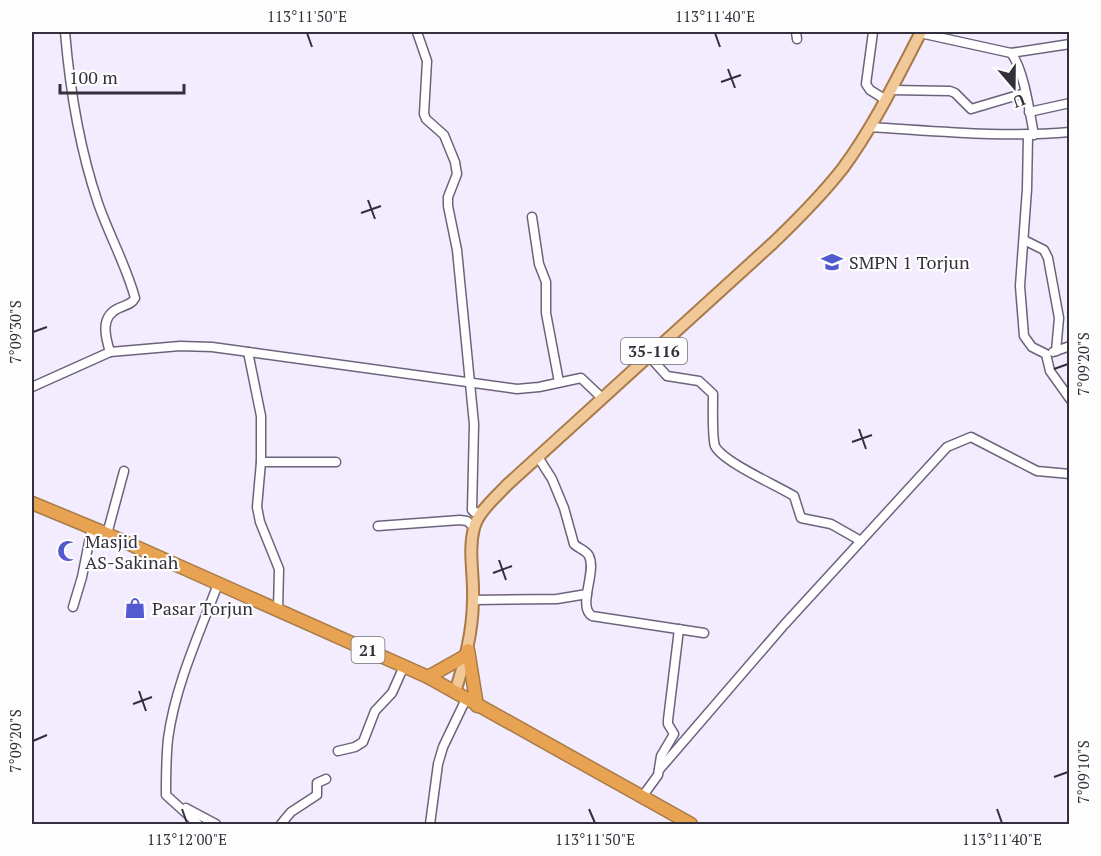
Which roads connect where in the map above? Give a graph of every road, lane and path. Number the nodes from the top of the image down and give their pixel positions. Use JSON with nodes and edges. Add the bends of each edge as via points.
{"nodes":[{"id":1,"x":65,"y":32,"type":"edge"},
{"id":2,"x":417,"y":32,"type":"edge"},
{"id":3,"x":873,"y":32,"type":"edge"},
{"id":4,"x":921,"y":32,"type":"edge"},
{"id":5,"x":1070,"y":44,"type":"edge"},
{"id":6,"x":1011,"y":53,"type":"junction"},
{"id":7,"x":1025,"y":93,"type":"junction"},
{"id":8,"x":889,"y":95,"type":"junction"},
{"id":9,"x":1070,"y":103,"type":"edge"},
{"id":10,"x":1029,"y":112,"type":"junction"},
{"id":11,"x":870,"y":127,"type":"junction"},
{"id":12,"x":1070,"y":132,"type":"edge"},
{"id":13,"x":1031,"y":135,"type":"junction"},
{"id":14,"x":532,"y":217,"type":"dead end"},
{"id":15,"x":1024,"y":240,"type":"junction"},
{"id":16,"x":1070,"y":346,"type":"edge"},
{"id":17,"x":1056,"y":351,"type":"junction"},
{"id":18,"x":110,"y":352,"type":"junction"},
{"id":19,"x":248,"y":352,"type":"junction"},
{"id":20,"x":1046,"y":354,"type":"junction"},
{"id":21,"x":649,"y":356,"type":"junction"},
{"id":22,"x":559,"y":382,"type":"junction"},
{"id":23,"x":470,"y":383,"type":"junction"},
{"id":24,"x":32,"y":387,"type":"edge"},
{"id":25,"x":602,"y":398,"type":"junction"},
{"id":26,"x":1070,"y":399,"type":"edge"},
{"id":27,"x":538,"y":457,"type":"junction"},
{"id":28,"x":261,"y":462,"type":"junction"},
{"id":29,"x":336,"y":462,"type":"dead end"},
{"id":30,"x":124,"y":471,"type":"dead end"},
{"id":31,"x":1070,"y":474,"type":"edge"},
{"id":32,"x":32,"y":503,"type":"edge"},
{"id":33,"x":482,"y":513,"type":"junction"},
{"id":34,"x":378,"y":525,"type":"dead end"},
{"id":35,"x":92,"y":527,"type":"junction"},
{"id":36,"x":474,"y":527,"type":"junction"},
{"id":37,"x":107,"y":534,"type":"junction"},
{"id":38,"x":861,"y":541,"type":"junction"},
{"id":39,"x":218,"y":584,"type":"junction"},
{"id":40,"x":587,"y":594,"type":"junction"},
{"id":41,"x":473,"y":600,"type":"junction"},
{"id":42,"x":73,"y":607,"type":"dead end"},
{"id":43,"x":278,"y":610,"type":"junction"},
{"id":44,"x":679,"y":629,"type":"junction"},
{"id":45,"x":704,"y":633,"type":"dead end"},
{"id":46,"x":467,"y":652,"type":"junction"},
{"id":47,"x":404,"y":666,"type":"junction"},
{"id":48,"x":428,"y":677,"type":"junction"},
{"id":49,"x":466,"y":699,"type":"junction"},
{"id":50,"x":338,"y":752,"type":"dead end"},
{"id":51,"x":659,"y":770,"type":"junction"},
{"id":52,"x":326,"y":779,"type":"dead end"},
{"id":53,"x":166,"y":795,"type":"junction"},
{"id":54,"x":642,"y":797,"type":"junction"},
{"id":55,"x":198,"y":825,"type":"edge"},
{"id":56,"x":216,"y":825,"type":"edge"},
{"id":57,"x":281,"y":825,"type":"edge"},
{"id":58,"x":430,"y":825,"type":"edge"},
{"id":59,"x":691,"y":825,"type":"edge"}],
"edges":[{"from":1,"to":18,"type":"street","via":[[71,99],[85,160],[135,298],[110,313],[105,331]]},
{"from":2,"to":23,"type":"street","via":[[427,61],[424,114],[444,135],[457,174],[448,206],[457,250]]},
{"from":3,"to":8,"type":"street","via":[[866,84],[870,90]]},
{"from":4,"to":6,"type":"street"},
{"from":4,"to":8,"type":"main road","number":"35-116"},
{"from":5,"to":6,"type":"street"},
{"from":6,"to":7,"type":"street"},
{"from":7,"to":8,"type":"street","via":[[971,109],[950,92]]},
{"from":7,"to":10,"type":"street"},
{"from":8,"to":11,"type":"main road","number":"35-116"},
{"from":9,"to":10,"type":"street"},
{"from":10,"to":13,"type":"street"},
{"from":11,"to":13,"type":"street"},
{"from":11,"to":21,"type":"main road","number":"35-116","via":[[815,201]]},
{"from":12,"to":13,"type":"street"},
{"from":13,"to":15,"type":"street"},
{"from":14,"to":22,"type":"street","via":[[539,264],[546,282],[546,313]]},
{"from":15,"to":17,"type":"street","via":[[1039,246],[1048,258],[1059,318]]},
{"from":15,"to":20,"type":"street","via":[[1020,286],[1024,336],[1032,347]]},
{"from":16,"to":17,"type":"street"},
{"from":17,"to":20,"type":"street"},
{"from":18,"to":19,"type":"street","via":[[180,346]]},
{"from":18,"to":24,"type":"street"},
{"from":19,"to":23,"type":"street"},
{"from":19,"to":28,"type":"street","via":[[261,416]]},
{"from":20,"to":26,"type":"street","via":[[1050,371]]},
{"from":21,"to":25,"type":"main road","number":"35-116"},
{"from":21,"to":38,"type":"street","via":[[667,376],[699,381],[713,393],[715,445],[731,462],[794,496],[801,518],[831,524]]},
{"from":22,"to":23,"type":"street","via":[[517,389]]},
{"from":22,"to":25,"type":"street","via":[[580,378]]},
{"from":23,"to":33,"type":"street","via":[[474,424],[472,510]]},
{"from":25,"to":27,"type":"main road","number":"35-116"},
{"from":27,"to":33,"type":"main road","number":"35-116"},
{"from":27,"to":40,"type":"street","via":[[552,479],[574,544],[589,556],[592,570]]},
{"from":28,"to":29,"type":"street"},
{"from":28,"to":43,"type":"street","via":[[257,507],[279,569]]},
{"from":30,"to":37,"type":"street"},
{"from":31,"to":38,"type":"street","via":[[1037,471],[971,437],[947,447]]},
{"from":32,"to":35,"type":"highway","number":"21"},
{"from":33,"to":36,"type":"main road","number":"35-116"},
{"from":34,"to":36,"type":"street","via":[[460,520]]},
{"from":35,"to":37,"type":"highway","number":"21"},
{"from":35,"to":42,"type":"street"},
{"from":36,"to":41,"type":"main road","number":"35-116"},
{"from":37,"to":39,"type":"highway","number":"21"},
{"from":38,"to":51,"type":"street"},
{"from":39,"to":43,"type":"highway","number":"21"},
{"from":39,"to":53,"type":"street","via":[[173,714]]},
{"from":40,"to":41,"type":"street","via":[[556,599]]},
{"from":40,"to":44,"type":"street","via":[[587,610],[592,616]]},
{"from":41,"to":46,"type":"main road","number":"35-116"},
{"from":43,"to":47,"type":"highway","number":"21"},
{"from":44,"to":45,"type":"street"},
{"from":44,"to":51,"type":"street","via":[[668,720],[674,734],[661,756]]},
{"from":46,"to":48,"type":"highway"},
{"from":46,"to":49,"type":"highway"},
{"from":46,"to":49,"type":"main road","number":"35-116"},
{"from":47,"to":48,"type":"highway","number":"21"},
{"from":47,"to":50,"type":"street","via":[[392,693],[375,711],[363,742]]},
{"from":48,"to":49,"type":"highway","number":"21"},
{"from":49,"to":54,"type":"highway","number":"21"},
{"from":49,"to":58,"type":"street","via":[[438,764]]},
{"from":51,"to":54,"type":"street"},
{"from":52,"to":57,"type":"street","via":[[317,783],[317,795],[291,812]]},
{"from":53,"to":55,"type":"street"},
{"from":53,"to":56,"type":"street"},
{"from":54,"to":59,"type":"highway","number":"21"}]}
